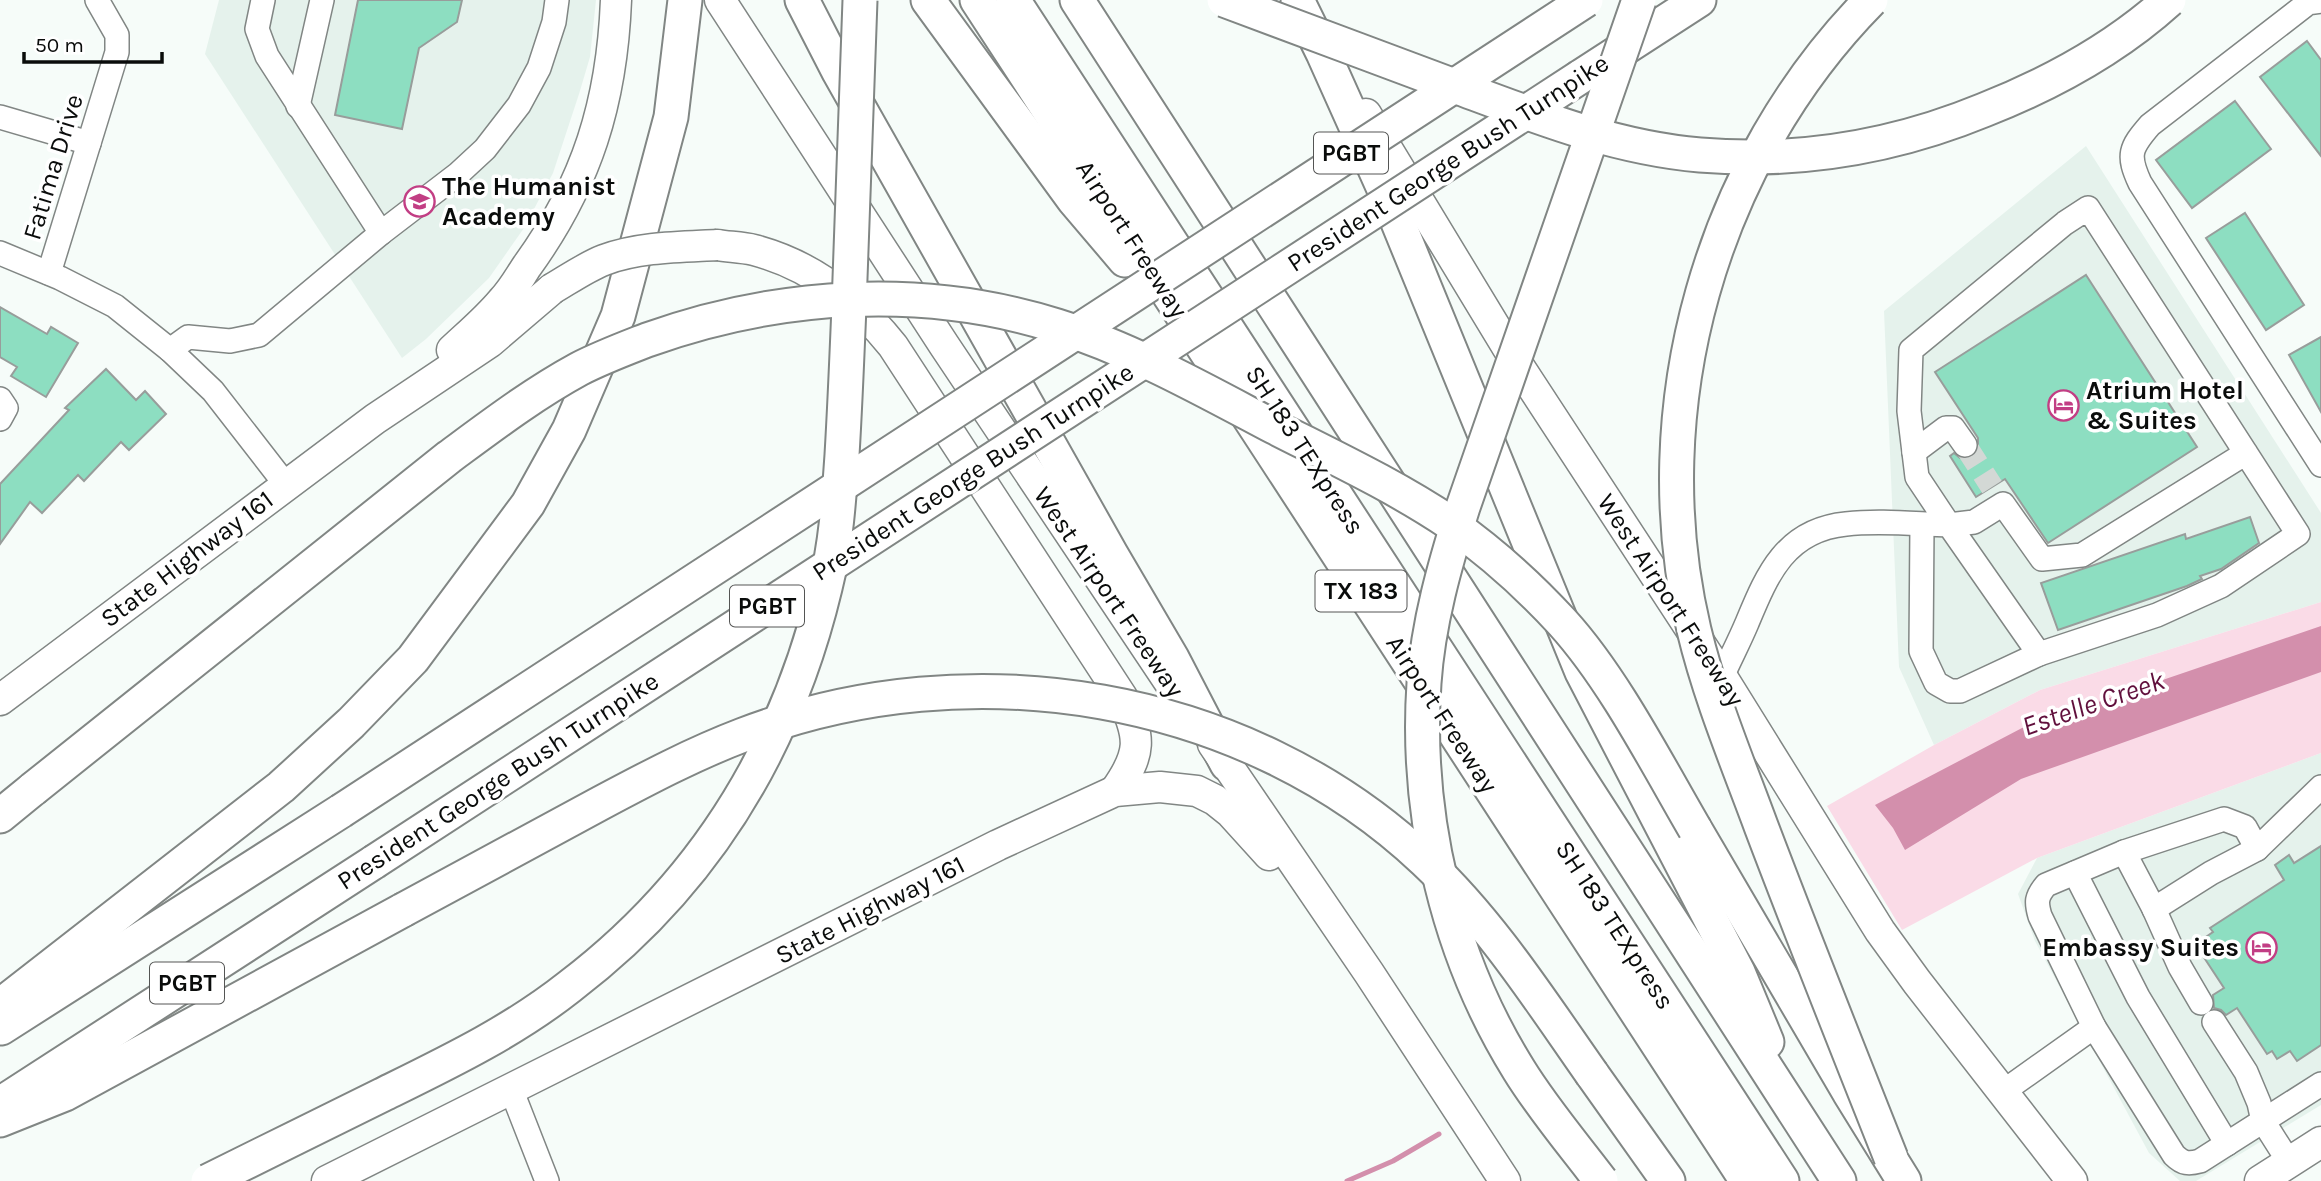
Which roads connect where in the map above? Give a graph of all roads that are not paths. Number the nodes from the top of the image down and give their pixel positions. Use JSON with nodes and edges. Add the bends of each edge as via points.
{"nodes":[{"id":1,"x":97,"y":0,"type":"edge"},
{"id":2,"x":263,"y":0,"type":"edge"},
{"id":3,"x":322,"y":0,"type":"edge"},
{"id":4,"x":557,"y":0,"type":"edge"},
{"id":5,"x":616,"y":0,"type":"edge"},
{"id":6,"x":685,"y":0,"type":"edge"},
{"id":7,"x":720,"y":0,"type":"edge"},
{"id":8,"x":802,"y":0,"type":"edge"},
{"id":9,"x":860,"y":0,"type":"edge"},
{"id":10,"x":929,"y":0,"type":"edge"},
{"id":11,"x":977,"y":0,"type":"edge"},
{"id":12,"x":1013,"y":0,"type":"edge"},
{"id":13,"x":1040,"y":0,"type":"edge"},
{"id":14,"x":1077,"y":0,"type":"edge"},
{"id":15,"x":1224,"y":0,"type":"edge"},
{"id":16,"x":1586,"y":0,"type":"edge"},
{"id":17,"x":1639,"y":0,"type":"edge"},
{"id":18,"x":1699,"y":0,"type":"edge"},
{"id":19,"x":1871,"y":0,"type":"edge"},
{"id":20,"x":2169,"y":0,"type":"edge"},
{"id":21,"x":1297,"y":1,"type":"edge"},
{"id":22,"x":2321,"y":1,"type":"edge"},
{"id":23,"x":298,"y":106,"type":"junction"},
{"id":24,"x":0,"y":117,"type":"edge"},
{"id":25,"x":89,"y":142,"type":"junction"},
{"id":26,"x":381,"y":233,"type":"junction"},
{"id":27,"x":0,"y":253,"type":"edge"},
{"id":28,"x":49,"y":273,"type":"junction"},
{"id":29,"x":170,"y":350,"type":"junction"},
{"id":30,"x":1209,"y":358,"type":"junction"},
{"id":31,"x":0,"y":399,"type":"edge"},
{"id":32,"x":0,"y":419,"type":"edge"},
{"id":33,"x":375,"y":419,"type":"junction"},
{"id":34,"x":1965,"y":445,"type":"tunnel mouth"},
{"id":35,"x":1914,"y":452,"type":"junction"},
{"id":36,"x":2246,"y":453,"type":"junction"},
{"id":37,"x":2318,"y":454,"type":"edge"},
{"id":38,"x":286,"y":485,"type":"junction"},
{"id":39,"x":1922,"y":524,"type":"junction"},
{"id":40,"x":1949,"y":525,"type":"junction"},
{"id":41,"x":2039,"y":654,"type":"junction"},
{"id":42,"x":1722,"y":677,"type":"junction"},
{"id":43,"x":0,"y":701,"type":"edge"},
{"id":44,"x":1227,"y":764,"type":"junction"},
{"id":45,"x":2321,"y":787,"type":"edge"},
{"id":46,"x":1115,"y":791,"type":"junction"},
{"id":47,"x":0,"y":816,"type":"edge"},
{"id":48,"x":2258,"y":849,"type":"junction"},
{"id":49,"x":2124,"y":852,"type":"junction"},
{"id":50,"x":2075,"y":873,"type":"junction"},
{"id":51,"x":2154,"y":909,"type":"junction"},
{"id":52,"x":1369,"y":973,"type":"junction"},
{"id":53,"x":2202,"y":1003,"type":"dead end"},
{"id":54,"x":0,"y":1006,"type":"edge"},
{"id":55,"x":2214,"y":1022,"type":"dead end"},
{"id":56,"x":2094,"y":1027,"type":"junction"},
{"id":57,"x":0,"y":1029,"type":"edge"},
{"id":58,"x":2321,"y":1084,"type":"edge"},
{"id":59,"x":511,"y":1089,"type":"junction"},
{"id":60,"x":2004,"y":1091,"type":"junction"},
{"id":61,"x":0,"y":1104,"type":"edge"},
{"id":62,"x":1798,"y":1118,"type":"junction"},
{"id":63,"x":0,"y":1120,"type":"edge"},
{"id":64,"x":2263,"y":1121,"type":"junction"},
{"id":65,"x":2321,"y":1142,"type":"edge"},
{"id":66,"x":2227,"y":1144,"type":"junction"},
{"id":67,"x":2290,"y":1162,"type":"junction"},
{"id":68,"x":1898,"y":1169,"type":"edge"},
{"id":69,"x":208,"y":1181,"type":"edge"},
{"id":70,"x":327,"y":1181,"type":"edge"},
{"id":71,"x":547,"y":1181,"type":"edge"},
{"id":72,"x":1505,"y":1181,"type":"edge"},
{"id":73,"x":1601,"y":1181,"type":"edge"},
{"id":74,"x":1668,"y":1181,"type":"edge"},
{"id":75,"x":1747,"y":1181,"type":"edge"},
{"id":76,"x":1782,"y":1181,"type":"edge"},
{"id":77,"x":1802,"y":1181,"type":"edge"},
{"id":78,"x":1839,"y":1181,"type":"edge"},
{"id":79,"x":2072,"y":1181,"type":"edge"},
{"id":80,"x":2260,"y":1181,"type":"edge"}],
"edges":[{"from":1,"to":25,"type":"street","name":"Fatima Drive","via":[[117,35],[117,52]]},
{"from":2,"to":23,"type":"street","via":[[257,29],[267,56]]},
{"from":3,"to":23,"type":"street"},
{"from":4,"to":26,"type":"street","via":[[539,68],[519,105],[467,166]]},
{"from":5,"to":33,"type":"main road","via":[[614,44],[591,150],[545,241],[503,300]]},
{"from":6,"to":54,"type":"highway","via":[[671,117],[618,316],[569,430],[528,504],[412,659],[351,723],[281,787]]},
{"from":7,"to":44,"type":"main road","name":"West Airport Freeway","via":[[944,345]]},
{"from":8,"to":44,"type":"highway"},
{"from":9,"to":69,"type":"highway","bridge":true,"via":[[839,505],[826,585],[802,668],[757,773],[691,870],[613,953],[568,989],[452,1061]]},
{"from":10,"to":30,"type":"highway","via":[[1074,200]]},
{"from":11,"to":30,"type":"highway","name":"Airport Freeway","number":"TX 183"},
{"from":12,"to":76,"type":"highway","name":"SH 183 TEXpress"},
{"from":13,"to":77,"type":"highway","name":"SH 183 TEXpress"},
{"from":14,"to":62,"type":"highway","number":"TX 183"},
{"from":15,"to":20,"type":"highway","bridge":true,"via":[[1550,121],[1620,142],[1698,155],[1747,157],[1853,148],[1958,121],[2051,80]]},
{"from":16,"to":57,"type":"highway","number":"PGBT","bridge":true},
{"from":17,"to":73,"type":"highway","bridge":true,"via":[[1459,518],[1431,629],[1424,683],[1426,791],[1434,852],[1470,972],[1519,1069]]},
{"from":18,"to":61,"type":"highway","name":"President George Bush Turnpike","number":"PGBT","bridge":true},
{"from":19,"to":68,"type":"highway","bridge":true,"via":[[1790,99],[1731,212],[1709,270],[1688,352],[1680,408],[1678,518],[1693,629],[1714,701],[1806,947]]},
{"from":21,"to":42,"type":"main road","name":"West Airport Freeway","via":[[1520,368]]},
{"from":21,"to":62,"type":"highway","via":[[1388,198],[1582,673],[1738,972]]},
{"from":22,"to":37,"type":"street","via":[[2308,3],[2150,125],[2135,142],[2131,162],[2140,183]]},
{"from":23,"to":26,"type":"street"},
{"from":24,"to":25,"type":"street"},
{"from":25,"to":28,"type":"street","name":"Fatima Drive"},
{"from":26,"to":29,"type":"street","via":[[259,335],[230,341],[188,337]]},
{"from":27,"to":28,"type":"street"},
{"from":28,"to":29,"type":"street","via":[[115,306]]},
{"from":29,"to":38,"type":"street","via":[[213,391]]},
{"from":30,"to":75,"type":"highway","name":"Airport Freeway","number":"TX 183"},
{"from":31,"to":32,"type":"street","via":[[6,408]]},
{"from":33,"to":38,"type":"main road","name":"State Highway 161"},
{"from":33,"to":46,"type":"main road","bridge":true,"via":[[490,342],[552,289],[604,260],[673,247],[717,245],[754,249],[805,270],[837,288],[893,346],[1122,697],[1138,743],[1134,760]]},
{"from":34,"to":35,"type":"street","via":[[1953,428],[1946,428]]},
{"from":35,"to":36,"type":"street","via":[[1909,411],[1911,350],[2088,208]]},
{"from":35,"to":40,"type":"street","via":[[1917,477]]},
{"from":36,"to":40,"type":"street","via":[[2082,555],[2042,559],[1998,495],[1975,522]]},
{"from":36,"to":41,"type":"street","via":[[2298,534],[2221,586],[2157,615]]},
{"from":38,"to":43,"type":"main road","name":"State Highway 161"},
{"from":39,"to":40,"type":"street"},
{"from":39,"to":41,"type":"street","via":[[1921,651],[1936,684],[1959,691]]},
{"from":39,"to":42,"type":"street","via":[[1846,524],[1819,530],[1796,543],[1775,564],[1758,593]]},
{"from":40,"to":41,"type":"street"},
{"from":42,"to":60,"type":"main road","name":"West Airport Freeway","via":[[1881,931]]},
{"from":44,"to":52,"type":"main road","name":"West Airport Freeway"},
{"from":45,"to":48,"type":"street"},
{"from":46,"to":52,"type":"main road","name":"State Highway 161","via":[[1180,788],[1215,800],[1246,827]]},
{"from":46,"to":59,"type":"main road","name":"State Highway 161"},
{"from":47,"to":68,"type":"highway","bridge":true,"via":[[449,457],[581,368],[687,326],[789,304],[889,300],[944,302],[998,311],[1114,347],[1352,467],[1450,523],[1528,587],[1565,625],[1629,717]]},
{"from":48,"to":49,"type":"street","via":[[2245,827],[2224,819]]},
{"from":48,"to":51,"type":"street"},
{"from":49,"to":50,"type":"street"},
{"from":49,"to":51,"type":"street"},
{"from":50,"to":56,"type":"street","via":[[2046,885],[2036,905]]},
{"from":50,"to":66,"type":"street","via":[[2138,997]]},
{"from":51,"to":53,"type":"street"},
{"from":52,"to":72,"type":"main road","name":"West Airport Freeway"},
{"from":55,"to":64,"type":"street","via":[[2246,1072]]},
{"from":56,"to":60,"type":"street"},
{"from":56,"to":66,"type":"street","via":[[2181,1162],[2190,1164]]},
{"from":58,"to":64,"type":"street"},
{"from":59,"to":70,"type":"main road","name":"State Highway 161"},
{"from":59,"to":71,"type":"street"},
{"from":60,"to":79,"type":"main road","name":"West Airport Freeway"},
{"from":62,"to":78,"type":"highway","number":"TX 183"},
{"from":63,"to":74,"type":"highway","bridge":true,"via":[[65,1094],[660,772],[743,735],[853,703],[957,691],[1015,692],[1096,700],[1164,715],[1241,743],[1302,772],[1369,815],[1476,913]]},
{"from":64,"to":66,"type":"street"},
{"from":64,"to":67,"type":"street"},
{"from":65,"to":67,"type":"main road"},
{"from":67,"to":80,"type":"main road"}]}
